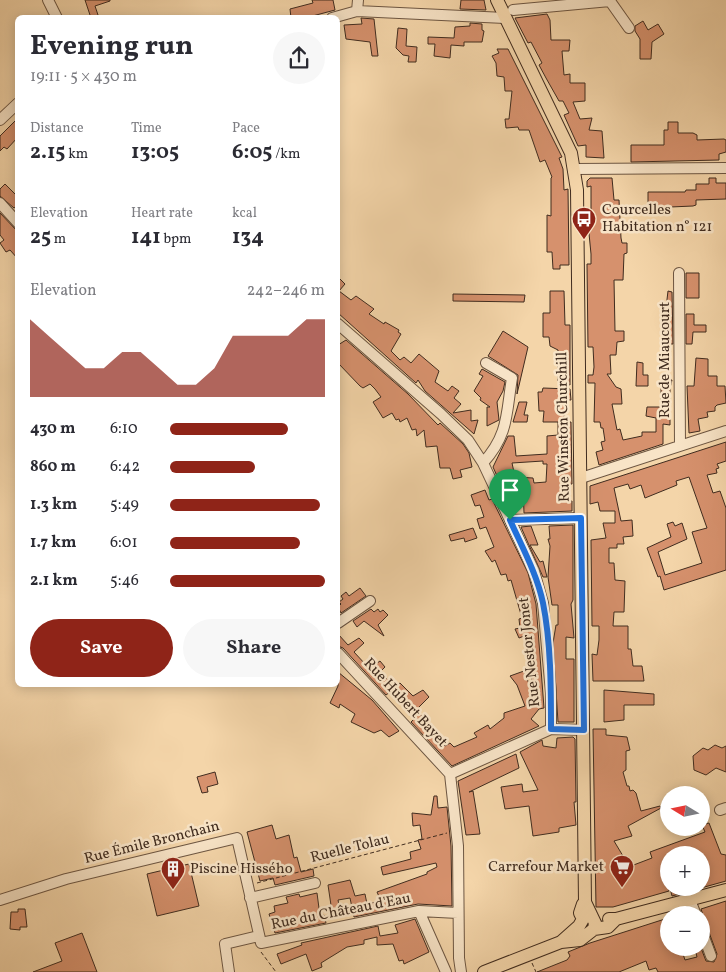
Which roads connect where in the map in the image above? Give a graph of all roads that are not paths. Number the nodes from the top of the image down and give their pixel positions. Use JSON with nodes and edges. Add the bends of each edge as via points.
{"nodes":[{"id":1,"x":48,"y":0,"type":"edge"},
{"id":2,"x":358,"y":0,"type":"edge"},
{"id":3,"x":497,"y":0,"type":"edge"},
{"id":4,"x":357,"y":11,"type":"junction"},
{"id":5,"x":508,"y":13,"type":"junction"},
{"id":6,"x":56,"y":15,"type":"edge"},
{"id":7,"x":340,"y":16,"type":"edge"},
{"id":8,"x":629,"y":28,"type":"dead end"},
{"id":9,"x":15,"y":106,"type":"edge"},
{"id":10,"x":0,"y":120,"type":"edge"},
{"id":11,"x":726,"y":168,"type":"edge"},
{"id":12,"x":575,"y":169,"type":"junction"},
{"id":13,"x":0,"y":203,"type":"edge"},
{"id":14,"x":15,"y":220,"type":"edge"},
{"id":15,"x":679,"y":273,"type":"dead end"},
{"id":16,"x":340,"y":326,"type":"edge"},
{"id":17,"x":486,"y":363,"type":"dead end"},
{"id":18,"x":726,"y":431,"type":"edge"},
{"id":19,"x":680,"y":446,"type":"junction"},
{"id":20,"x":483,"y":463,"type":"junction"},
{"id":21,"x":580,"y":478,"type":"junction"},
{"id":22,"x":581,"y":518,"type":"junction"},
{"id":23,"x":510,"y":520,"type":"junction"},
{"id":24,"x":370,"y":601,"type":"dead end"},
{"id":25,"x":340,"y":622,"type":"edge"},
{"id":26,"x":340,"y":655,"type":"edge"},
{"id":27,"x":551,"y":729,"type":"junction"},
{"id":28,"x":584,"y":730,"type":"junction"},
{"id":29,"x":450,"y":774,"type":"junction"},
{"id":30,"x":315,"y":883,"type":"dead end"},
{"id":31,"x":726,"y":890,"type":"edge"},
{"id":32,"x":250,"y":898,"type":"junction"},
{"id":33,"x":0,"y":900,"type":"edge"},
{"id":34,"x":690,"y":900,"type":"junction"},
{"id":35,"x":692,"y":906,"type":"edge"},
{"id":36,"x":419,"y":911,"type":"junction"},
{"id":37,"x":458,"y":913,"type":"junction"},
{"id":38,"x":588,"y":924,"type":"junction"},
{"id":39,"x":260,"y":940,"type":"junction"},
{"id":40,"x":229,"y":972,"type":"edge"},
{"id":41,"x":446,"y":972,"type":"edge"},
{"id":42,"x":461,"y":972,"type":"edge"},
{"id":43,"x":484,"y":972,"type":"edge"}],
"edges":[{"from":1,"to":6,"type":"street"},
{"from":2,"to":4,"type":"street"},
{"from":3,"to":5,"type":"main road","name":"Rue Winston Churchill"},
{"from":4,"to":5,"type":"street"},
{"from":4,"to":7,"type":"street"},
{"from":5,"to":8,"type":"street","via":[[610,1]]},
{"from":5,"to":12,"type":"main road","name":"Rue Winston Churchill","via":[[571,152]]},
{"from":9,"to":10,"type":"street"},
{"from":11,"to":12,"type":"street"},
{"from":12,"to":21,"type":"main road","name":"Rue Winston Churchill"},
{"from":13,"to":14,"type":"street"},
{"from":15,"to":19,"type":"street","name":"Rue de Miaucourt"},
{"from":16,"to":20,"type":"street","name":"Rue Nestor Jonet","via":[[448,420],[468,440]]},
{"from":17,"to":20,"type":"street","via":[[512,378],[506,427],[493,452]]},
{"from":18,"to":19,"type":"street"},
{"from":19,"to":21,"type":"street"},
{"from":20,"to":23,"type":"street","name":"Rue Nestor Jonet"},
{"from":21,"to":22,"type":"main road","name":"Rue Winston Churchill"},
{"from":22,"to":23,"type":"street"},
{"from":22,"to":28,"type":"main road","name":"Rue Winston Churchill"},
{"from":23,"to":27,"type":"street","name":"Rue Nestor Jonet","via":[[534,571],[543,603]]},
{"from":24,"to":25,"type":"street"},
{"from":26,"to":29,"type":"street","name":"Rue Hubert Bayet"},
{"from":27,"to":28,"type":"street"},
{"from":27,"to":29,"type":"street"},
{"from":28,"to":38,"type":"main road","name":"Rue Winston Churchill","via":[[585,902],[580,913]]},
{"from":29,"to":37,"type":"street","via":[[457,831]]},
{"from":30,"to":32,"type":"street"},
{"from":31,"to":34,"type":"main road"},
{"from":32,"to":33,"type":"street","name":"Rue Émile Bronchain","via":[[237,838],[66,879]]},
{"from":32,"to":39,"type":"street","name":"Rue Émile Bronchain"},
{"from":34,"to":35,"type":"street"},
{"from":34,"to":38,"type":"main road","via":[[616,920],[608,927]]},
{"from":36,"to":37,"type":"street","name":"Rue du Château d'Eau"},
{"from":36,"to":39,"type":"street","name":"Rue du Château d'Eau"},
{"from":36,"to":41,"type":"street"},
{"from":37,"to":42,"type":"street"},
{"from":38,"to":43,"type":"main road","via":[[580,940],[561,942]]},
{"from":39,"to":40,"type":"street","name":"Rue du Château d'Eau","via":[[225,944]]}]}
